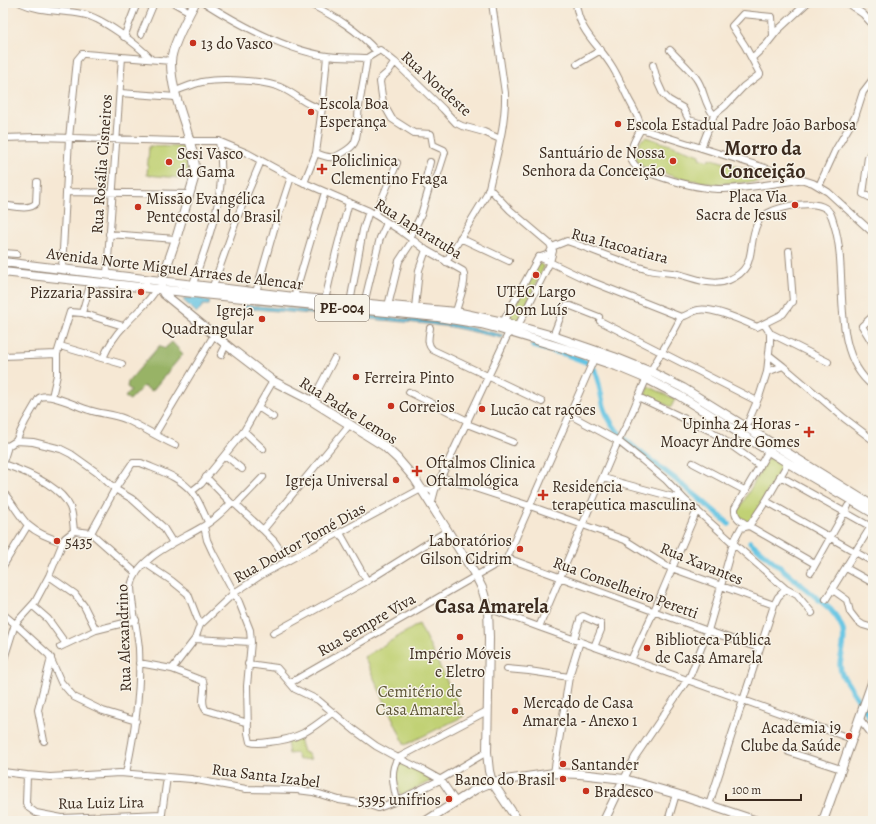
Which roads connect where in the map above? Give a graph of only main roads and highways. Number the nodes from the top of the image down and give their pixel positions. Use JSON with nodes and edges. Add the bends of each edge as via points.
{"nodes":[{"id":1,"x":195,"y":3,"type":"edge"},
{"id":2,"x":3,"y":262,"type":"edge"},
{"id":3,"x":3,"y":272,"type":"edge"},
{"id":4,"x":160,"y":286,"type":"junction"},
{"id":5,"x":183,"y":291,"type":"junction"},
{"id":6,"x":181,"y":307,"type":"junction"},
{"id":7,"x":502,"y":325,"type":"junction"},
{"id":8,"x":649,"y":376,"type":"junction"},
{"id":9,"x":873,"y":506,"type":"edge"},
{"id":10,"x":873,"y":513,"type":"edge"},
{"id":11,"x":872,"y":683,"type":"edge"},
{"id":12,"x":624,"y":779,"type":"junction"},
{"id":13,"x":492,"y":782,"type":"junction"},
{"id":14,"x":426,"y":821,"type":"edge"},
{"id":15,"x":518,"y":821,"type":"edge"},
{"id":16,"x":604,"y":821,"type":"edge"},
{"id":17,"x":756,"y":821,"type":"edge"},
{"id":18,"x":823,"y":821,"type":"edge"}],
"edges":[{"from":1,"to":4,"type":"main road","via":[[171,61],[176,94],[190,141],[195,169]]},
{"from":2,"to":4,"type":"main road","name":"Avenida Norte Miguel Arraes de Alencar","number":"PE-004","via":[[107,274]]},
{"from":3,"to":4,"type":"main road","name":"Avenida Norte Miguel Arraes de Alencar","number":"PE-004","via":[[63,281]]},
{"from":4,"to":5,"type":"main road","name":"Avenida Norte Miguel Arraes de Alencar","number":"PE-004"},
{"from":4,"to":6,"type":"main road","name":"Rua Padre Lemos","via":[[164,294]]},
{"from":4,"to":7,"type":"main road","name":"Avenida Norte Miguel Arraes de Alencar","number":"PE-004","via":[[193,284],[350,303],[456,312]]},
{"from":5,"to":6,"type":"main road","via":[[180,298]]},
{"from":5,"to":7,"type":"main road","name":"Avenida Norte Miguel Arraes de Alencar","number":"PE-004"},
{"from":6,"to":13,"type":"main road","name":"Rua Padre Lemos","via":[[226,345],[240,361],[384,446],[397,458],[421,489],[476,576],[488,608],[487,752]]},
{"from":7,"to":8,"type":"main road","name":"Avenida Norte Miguel Arraes de Alencar","number":"PE-004","via":[[509,332]]},
{"from":7,"to":8,"type":"main road","name":"Avenida Norte Miguel Arraes de Alencar","number":"PE-004","via":[[518,326],[614,357]]},
{"from":8,"to":9,"type":"main road","name":"Avenida Norte Miguel Arraes de Alencar","number":"PE-004","via":[[683,388]]},
{"from":8,"to":10,"type":"main road","name":"Avenida Norte Miguel Arraes de Alencar","number":"PE-004"},
{"from":11,"to":18,"type":"main road"},
{"from":12,"to":13,"type":"main road","via":[[554,773]]},
{"from":12,"to":16,"type":"main road"},
{"from":12,"to":17,"type":"main road"},
{"from":13,"to":14,"type":"main road","via":[[476,789]]},
{"from":13,"to":15,"type":"main road"}]}
